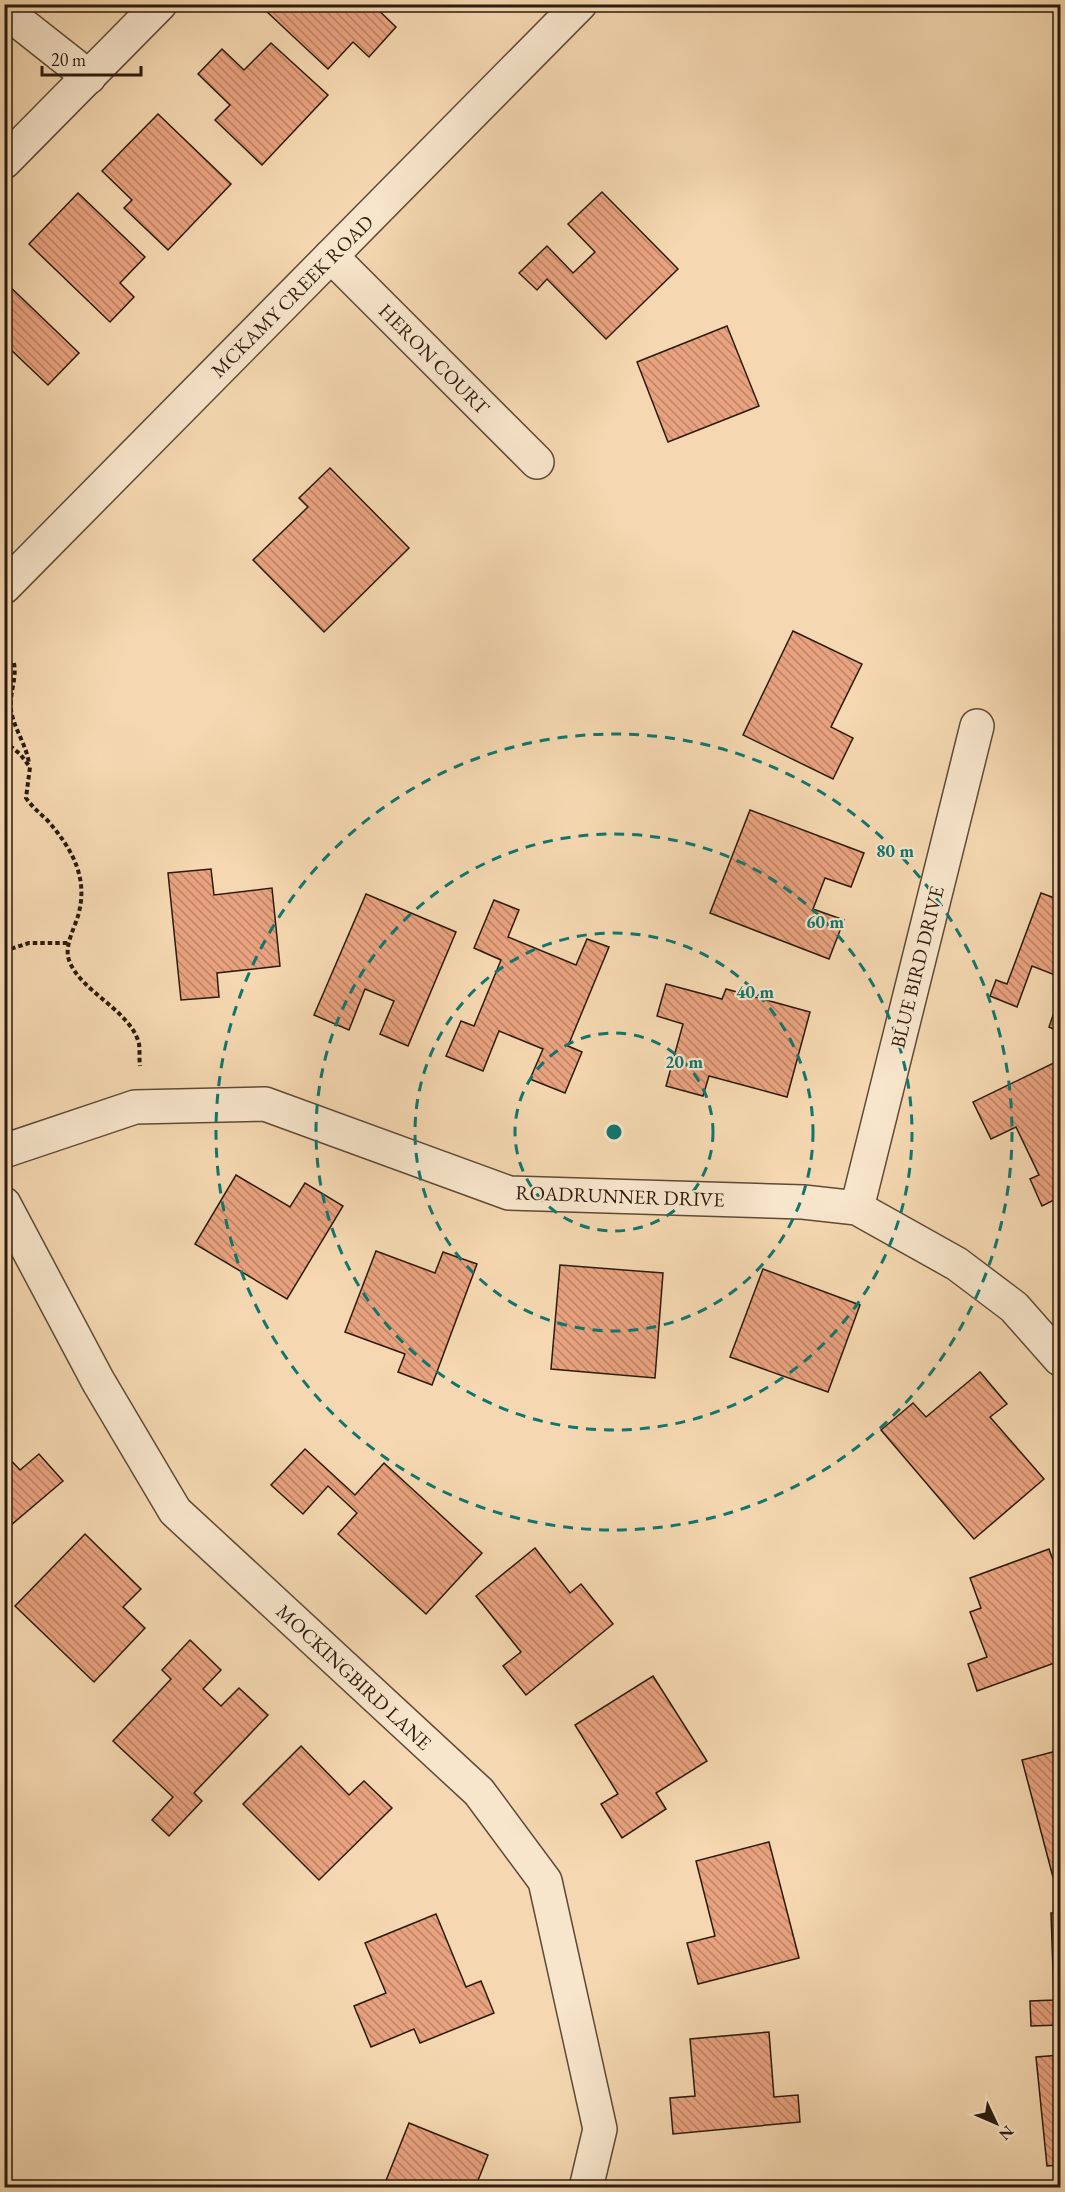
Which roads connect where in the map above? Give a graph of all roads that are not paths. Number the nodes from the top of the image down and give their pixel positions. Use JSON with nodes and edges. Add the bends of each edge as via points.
{"nodes":[{"id":1,"x":160,"y":4,"type":"edge"},
{"id":2,"x":580,"y":4,"type":"edge"},
{"id":3,"x":4,"y":10,"type":"edge"},
{"id":4,"x":89,"y":77,"type":"junction"},
{"id":5,"x":4,"y":162,"type":"edge"},
{"id":6,"x":331,"y":256,"type":"junction"},
{"id":7,"x":537,"y":462,"type":"dead end"},
{"id":8,"x":4,"y":587,"type":"edge"},
{"id":9,"x":977,"y":726,"type":"dead end"},
{"id":10,"x":4,"y":1151,"type":"edge"},
{"id":11,"x":4,"y":1204,"type":"edge"},
{"id":12,"x":857,"y":1208,"type":"junction"},
{"id":13,"x":1060,"y":1359,"type":"edge"},
{"id":14,"x":586,"y":2187,"type":"edge"}],
"edges":[{"from":1,"to":4,"type":"street"},
{"from":2,"to":6,"type":"street","name":"MCKAMY CREEK ROAD"},
{"from":3,"to":4,"type":"street"},
{"from":4,"to":5,"type":"street"},
{"from":6,"to":7,"type":"street","name":"HERON COURT"},
{"from":6,"to":8,"type":"street","name":"MCKAMY CREEK ROAD"},
{"from":9,"to":12,"type":"street","name":"BLUE BIRD DRIVE"},
{"from":10,"to":12,"type":"street","name":"ROADRUNNER DRIVE","via":[[135,1107],[265,1104],[509,1193],[803,1202]]},
{"from":11,"to":14,"type":"street","name":"MOCKINGBIRD LANE","via":[[98,1381],[175,1510],[479,1792],[545,1881],[600,2129]]},
{"from":12,"to":13,"type":"street","name":"ROADRUNNER DRIVE","via":[[957,1264],[1014,1307]]}]}
